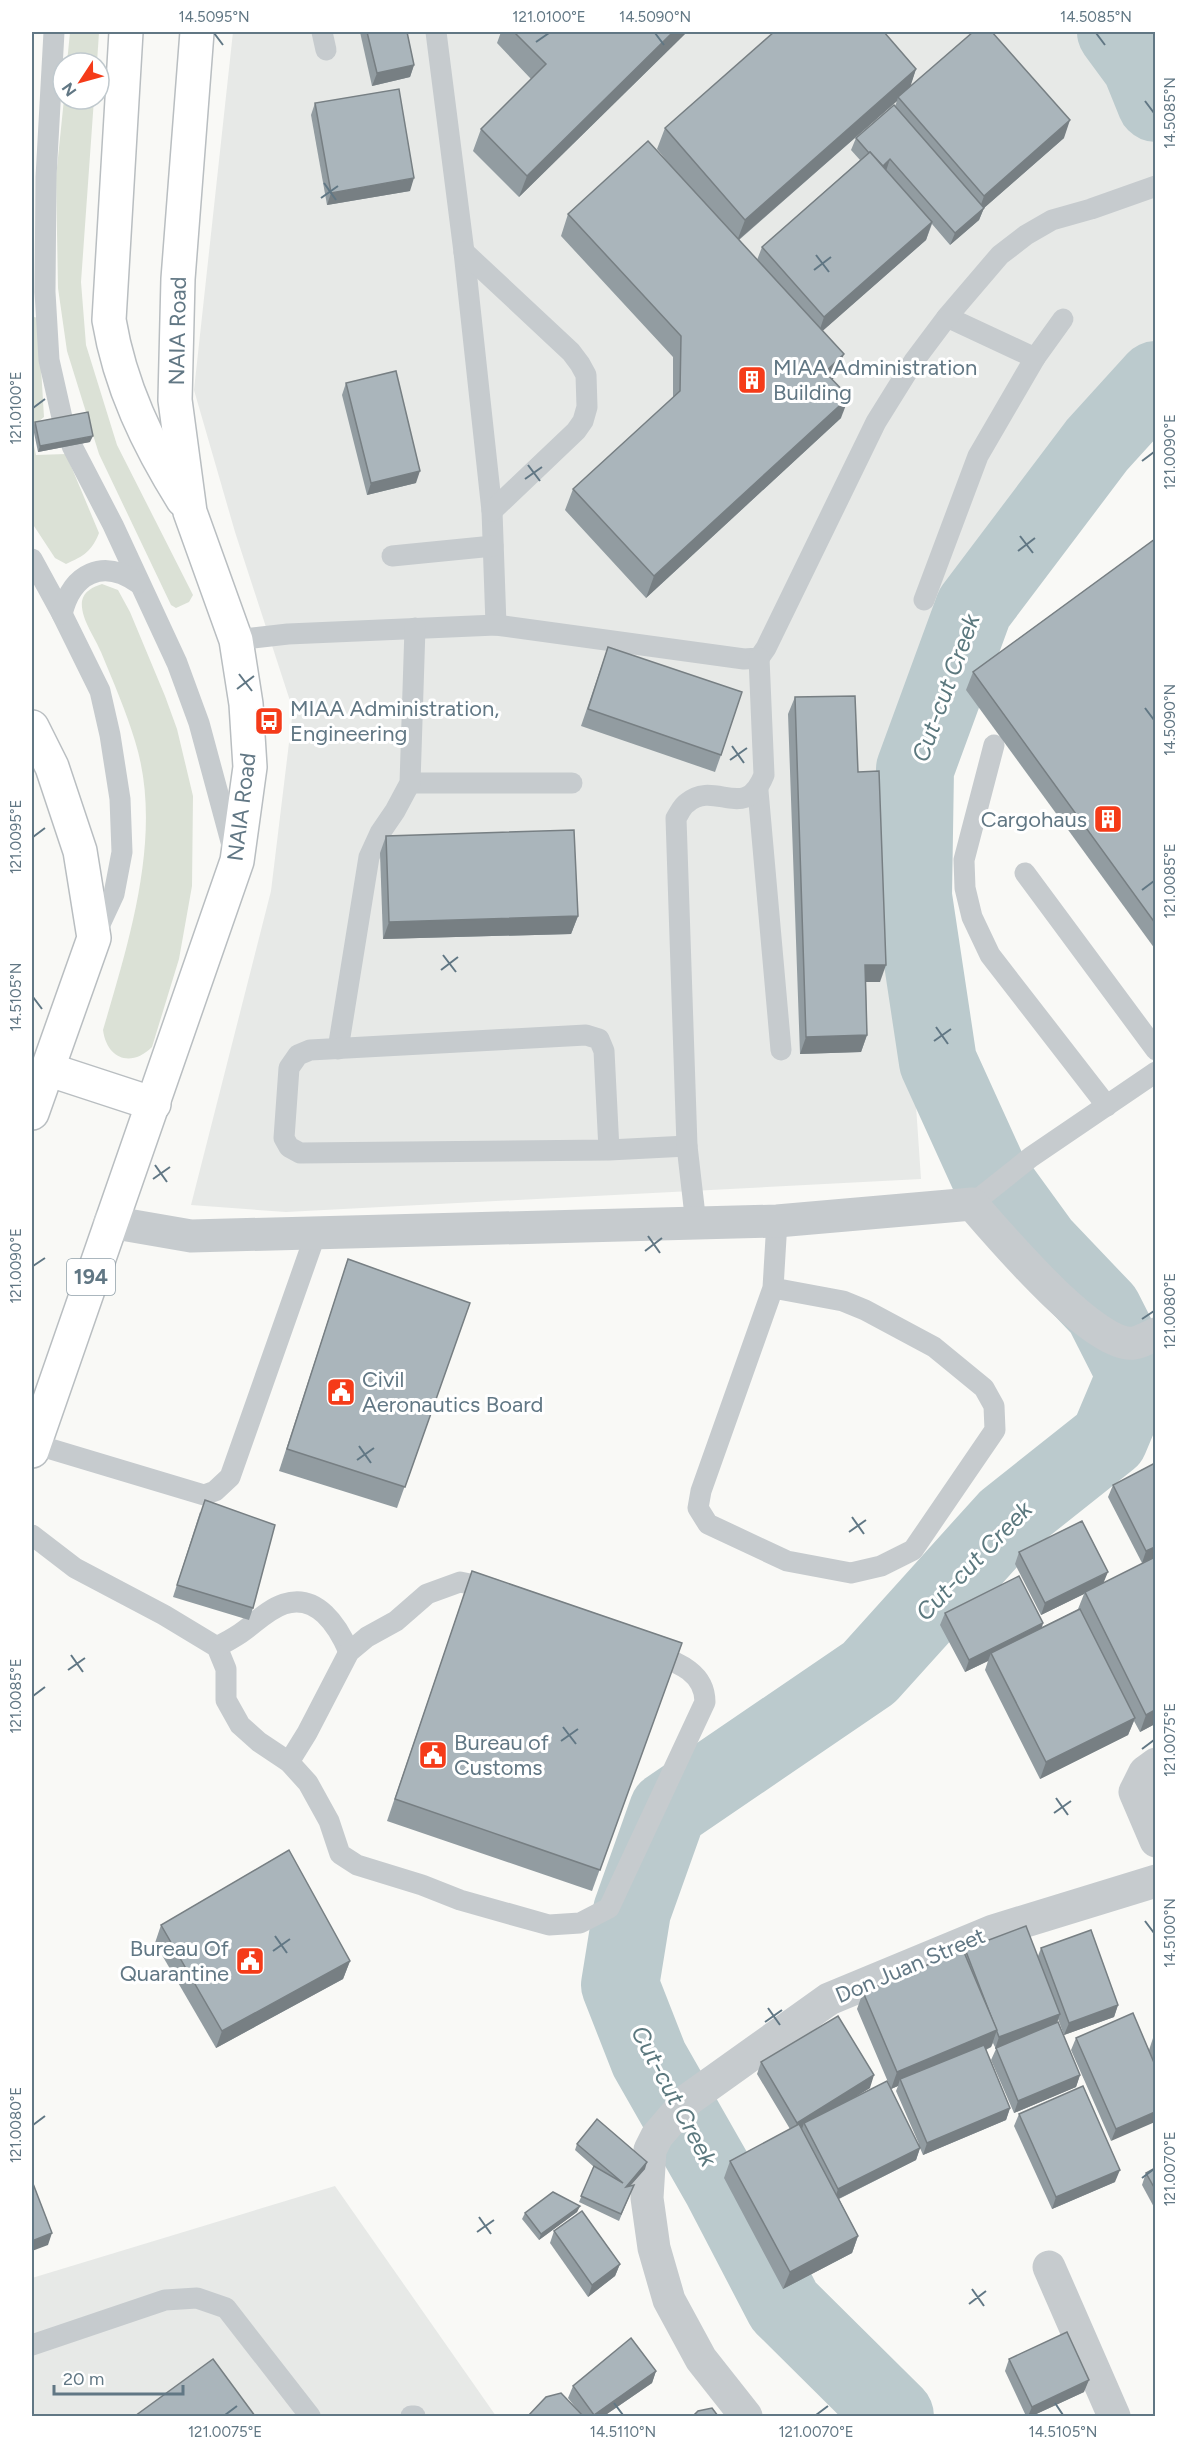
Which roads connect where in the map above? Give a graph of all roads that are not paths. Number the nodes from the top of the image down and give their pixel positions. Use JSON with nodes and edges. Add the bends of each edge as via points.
{"nodes":[{"id":1,"x":54,"y":32,"type":"edge"},
{"id":2,"x":126,"y":32,"type":"edge"},
{"id":3,"x":197,"y":32,"type":"edge"},
{"id":4,"x":436,"y":32,"type":"edge"},
{"id":5,"x":1152,"y":188,"type":"edge"},
{"id":6,"x":464,"y":252,"type":"junction"},
{"id":7,"x":38,"y":296,"type":"edge"},
{"id":8,"x":947,"y":317,"type":"junction"},
{"id":9,"x":1063,"y":319,"type":"dead end"},
{"id":10,"x":1035,"y":358,"type":"junction"},
{"id":11,"x":63,"y":422,"type":"edge"},
{"id":12,"x":72,"y":446,"type":"edge"},
{"id":13,"x":492,"y":511,"type":"junction"},
{"id":14,"x":190,"y":512,"type":"junction"},
{"id":15,"x":493,"y":546,"type":"junction"},
{"id":16,"x":392,"y":556,"type":"dead end"},
{"id":17,"x":32,"y":559,"type":"edge"},
{"id":18,"x":138,"y":583,"type":"junction"},
{"id":19,"x":924,"y":600,"type":"dead end"},
{"id":20,"x":62,"y":614,"type":"junction"},
{"id":21,"x":496,"y":625,"type":"junction"},
{"id":22,"x":415,"y":628,"type":"junction"},
{"id":23,"x":236,"y":640,"type":"junction"},
{"id":24,"x":759,"y":658,"type":"junction"},
{"id":25,"x":32,"y":727,"type":"edge"},
{"id":26,"x":994,"y":745,"type":"dead end"},
{"id":27,"x":410,"y":783,"type":"junction"},
{"id":28,"x":573,"y":783,"type":"dead end"},
{"id":29,"x":758,"y":790,"type":"junction"},
{"id":30,"x":237,"y":861,"type":"junction"},
{"id":31,"x":1025,"y":873,"type":"dead end"},
{"id":32,"x":94,"y":938,"type":"junction"},
{"id":33,"x":338,"y":1049,"type":"junction"},
{"id":34,"x":781,"y":1050,"type":"dead end"},
{"id":35,"x":1155,"y":1050,"type":"edge"},
{"id":36,"x":47,"y":1069,"type":"junction"},
{"id":37,"x":1155,"y":1071,"type":"edge"},
{"id":38,"x":154,"y":1104,"type":"junction"},
{"id":39,"x":1107,"y":1106,"type":"junction"},
{"id":40,"x":32,"y":1113,"type":"edge"},
{"id":41,"x":687,"y":1146,"type":"junction"},
{"id":42,"x":609,"y":1150,"type":"junction"},
{"id":43,"x":977,"y":1201,"type":"junction"},
{"id":44,"x":777,"y":1221,"type":"junction"},
{"id":45,"x":110,"y":1222,"type":"junction"},
{"id":46,"x":696,"y":1224,"type":"junction"},
{"id":47,"x":315,"y":1233,"type":"junction"},
{"id":48,"x":773,"y":1288,"type":"junction"},
{"id":49,"x":1134,"y":1339,"type":"edge"},
{"id":50,"x":33,"y":1448,"type":"edge"},
{"id":51,"x":32,"y":1535,"type":"edge"},
{"id":52,"x":517,"y":1598,"type":"edge"},
{"id":53,"x":634,"y":1646,"type":"edge"},
{"id":54,"x":216,"y":1647,"type":"junction"},
{"id":55,"x":349,"y":1652,"type":"junction"},
{"id":56,"x":289,"y":1762,"type":"junction"},
{"id":57,"x":1155,"y":1764,"type":"edge"},
{"id":58,"x":1155,"y":1841,"type":"edge"},
{"id":59,"x":1155,"y":1881,"type":"edge"},
{"id":60,"x":1049,"y":2267,"type":"dead end"},
{"id":61,"x":32,"y":2345,"type":"edge"},
{"id":62,"x":310,"y":2416,"type":"edge"},
{"id":63,"x":411,"y":2416,"type":"edge"},
{"id":64,"x":415,"y":2416,"type":"edge"},
{"id":65,"x":746,"y":2416,"type":"edge"},
{"id":66,"x":1113,"y":2416,"type":"edge"}],
"edges":[{"from":1,"to":7,"type":"lane"},
{"from":2,"to":14,"type":"main road","via":[[109,320],[114,352],[141,424]]},
{"from":3,"to":14,"type":"main road","name":"NAIA Road","via":[[177,279],[175,400]]},
{"from":4,"to":6,"type":"lane"},
{"from":5,"to":8,"type":"lane","via":[[1052,220],[1026,235],[1000,255]]},
{"from":6,"to":13,"type":"lane"},
{"from":6,"to":13,"type":"lane","via":[[571,352],[586,375],[587,407],[580,426]]},
{"from":7,"to":11,"type":"lane"},
{"from":8,"to":10,"type":"lane"},
{"from":8,"to":24,"type":"lane","via":[[876,422]]},
{"from":9,"to":10,"type":"lane"},
{"from":10,"to":19,"type":"lane","via":[[978,456]]},
{"from":12,"to":18,"type":"lane"},
{"from":13,"to":15,"type":"lane"},
{"from":14,"to":23,"type":"main road","name":"NAIA Road"},
{"from":15,"to":16,"type":"lane"},
{"from":15,"to":21,"type":"lane"},
{"from":17,"to":20,"type":"lane"},
{"from":18,"to":20,"type":"lane","via":[[124,573],[107,570],[90,574],[76,583],[66,597]]},
{"from":18,"to":30,"type":"lane","via":[[163,628],[188,692]]},
{"from":20,"to":32,"type":"lane","via":[[100,691],[120,799],[122,852],[114,894]]},
{"from":21,"to":22,"type":"lane"},
{"from":21,"to":24,"type":"lane"},
{"from":22,"to":23,"type":"lane"},
{"from":22,"to":27,"type":"lane"},
{"from":23,"to":30,"type":"main road","name":"NAIA Road","via":[[250,767]]},
{"from":24,"to":29,"type":"lane","via":[[764,775]]},
{"from":25,"to":32,"type":"main road","via":[[52,767],[80,851]]},
{"from":26,"to":39,"type":"lane","via":[[964,860],[972,917],[990,955]]},
{"from":27,"to":28,"type":"lane"},
{"from":27,"to":33,"type":"lane","via":[[369,857]]},
{"from":29,"to":34,"type":"lane"},
{"from":29,"to":41,"type":"lane","via":[[744,799],[703,795],[687,802],[676,818]]},
{"from":30,"to":38,"type":"main road","name":"NAIA Road","number":"194"},
{"from":31,"to":35,"type":"lane"},
{"from":32,"to":36,"type":"main road"},
{"from":33,"to":42,"type":"lane","via":[[586,1035],[599,1039],[604,1051]]},
{"from":33,"to":42,"type":"lane","via":[[310,1050],[298,1055],[289,1068],[284,1138],[289,1147],[300,1153]]},
{"from":36,"to":38,"type":"main road"},
{"from":36,"to":40,"type":"main road"},
{"from":37,"to":39,"type":"lane"},
{"from":38,"to":45,"type":"main road","name":"NAIA Road","number":"194"},
{"from":39,"to":43,"type":"lane","via":[[1024,1162]]},
{"from":41,"to":42,"type":"lane"},
{"from":41,"to":46,"type":"lane"},
{"from":43,"to":44,"type":"street"},
{"from":43,"to":49,"type":"street","via":[[1047,1286],[1096,1330]]},
{"from":44,"to":46,"type":"street"},
{"from":44,"to":48,"type":"lane"},
{"from":45,"to":47,"type":"street","via":[[191,1236]]},
{"from":45,"to":50,"type":"main road","name":"NAIA Road","number":"194"},
{"from":46,"to":47,"type":"street"},
{"from":47,"to":50,"type":"lane","via":[[230,1477],[215,1491],[204,1495]]},
{"from":48,"to":48,"type":"lane","via":[[843,1301],[865,1310],[934,1347],[984,1388],[994,1406],[995,1430],[913,1550],[881,1566],[851,1573],[787,1561],[708,1524],[698,1508]]},
{"from":51,"to":54,"type":"lane","via":[[75,1568]]},
{"from":52,"to":55,"type":"lane","via":[[460,1582],[427,1594],[396,1621],[367,1636]]},
{"from":53,"to":56,"type":"lane","via":[[688,1667],[705,1689],[705,1702],[609,1908],[580,1923],[549,1925],[357,1865],[340,1854],[324,1811],[308,1783]]},
{"from":54,"to":55,"type":"lane","via":[[285,1604],[304,1603],[329,1618],[340,1630]]},
{"from":54,"to":56,"type":"lane","via":[[226,1670],[226,1700],[240,1725]]},
{"from":55,"to":56,"type":"lane"},
{"from":57,"to":58,"type":"street","via":[[1145,1772],[1135,1792]]},
{"from":59,"to":65,"type":"street","name":"Don Juan Street","via":[[993,1931],[829,1999],[689,2099],[657,2136],[650,2150],[647,2198],[654,2248],[669,2300],[701,2359]]},
{"from":60,"to":66,"type":"street"},
{"from":61,"to":62,"type":"lane","via":[[165,2300],[197,2298],[226,2308]]},
{"from":63,"to":64,"type":"lane"}]}
